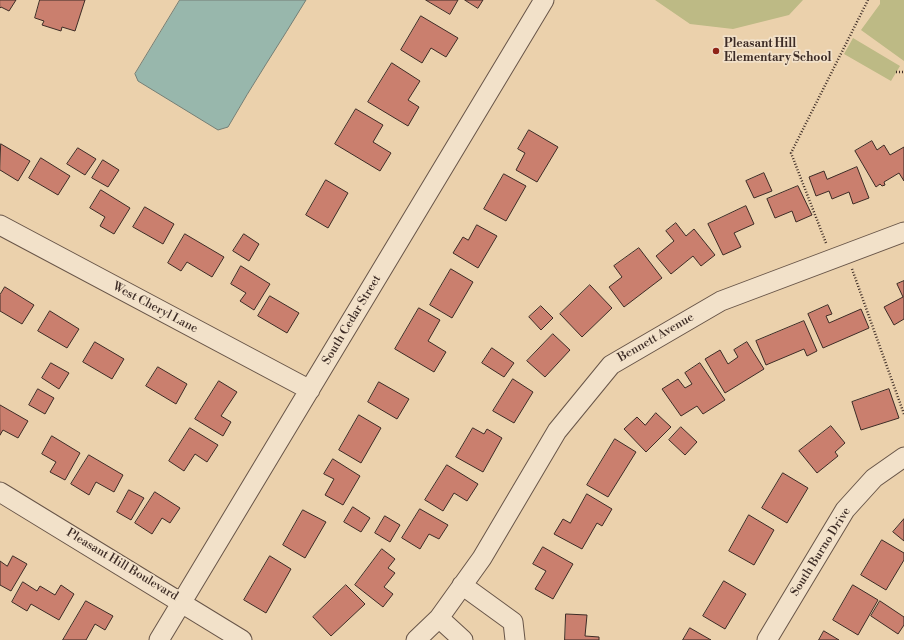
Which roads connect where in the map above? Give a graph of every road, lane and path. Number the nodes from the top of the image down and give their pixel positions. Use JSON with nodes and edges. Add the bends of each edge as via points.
{"nodes":[{"id":1,"x":544,"y":0,"type":"edge"},
{"id":2,"x":868,"y":0,"type":"edge"},
{"id":3,"x":896,"y":72,"type":"dead end"},
{"id":4,"x":904,"y":72,"type":"edge"},
{"id":5,"x":0,"y":225,"type":"edge"},
{"id":6,"x":904,"y":232,"type":"edge"},
{"id":7,"x":840,"y":256,"type":"junction"},
{"id":8,"x":310,"y":390,"type":"junction"},
{"id":9,"x":904,"y":414,"type":"edge"},
{"id":10,"x":904,"y":457,"type":"edge"},
{"id":11,"x":0,"y":492,"type":"edge"},
{"id":12,"x":462,"y":585,"type":"junction"},
{"id":13,"x":183,"y":602,"type":"junction"},
{"id":14,"x":438,"y":618,"type":"junction"},
{"id":15,"x":159,"y":640,"type":"edge"},
{"id":16,"x":242,"y":640,"type":"edge"},
{"id":17,"x":416,"y":640,"type":"edge"},
{"id":18,"x":463,"y":640,"type":"edge"},
{"id":19,"x":515,"y":640,"type":"edge"},
{"id":20,"x":767,"y":640,"type":"edge"}],
"edges":[{"from":1,"to":8,"type":"street","name":"South Cedar Street"},
{"from":2,"to":7,"type":"path","via":[[791,153]]},
{"from":3,"to":4,"type":"path"},
{"from":5,"to":8,"type":"street","name":"West Cheryl Lane"},
{"from":6,"to":7,"type":"street","name":"Bennett Avenue"},
{"from":7,"to":9,"type":"path"},
{"from":7,"to":12,"type":"street","name":"Bennett Avenue","via":[[721,301],[611,365],[557,431],[482,558]]},
{"from":8,"to":13,"type":"street","name":"South Cedar Street"},
{"from":10,"to":20,"type":"street","name":"South Burno Drive","via":[[874,478],[845,510]]},
{"from":11,"to":13,"type":"street","name":"Pleasant Hill Boulevard"},
{"from":12,"to":14,"type":"street","name":"Bennett Avenue"},
{"from":12,"to":19,"type":"street","via":[[513,622]]},
{"from":13,"to":15,"type":"street","name":"South Cedar Street"},
{"from":13,"to":16,"type":"street","name":"Pleasant Hill Boulevard"},
{"from":14,"to":17,"type":"street","name":"Bennett Avenue"},
{"from":14,"to":18,"type":"street"}]}
